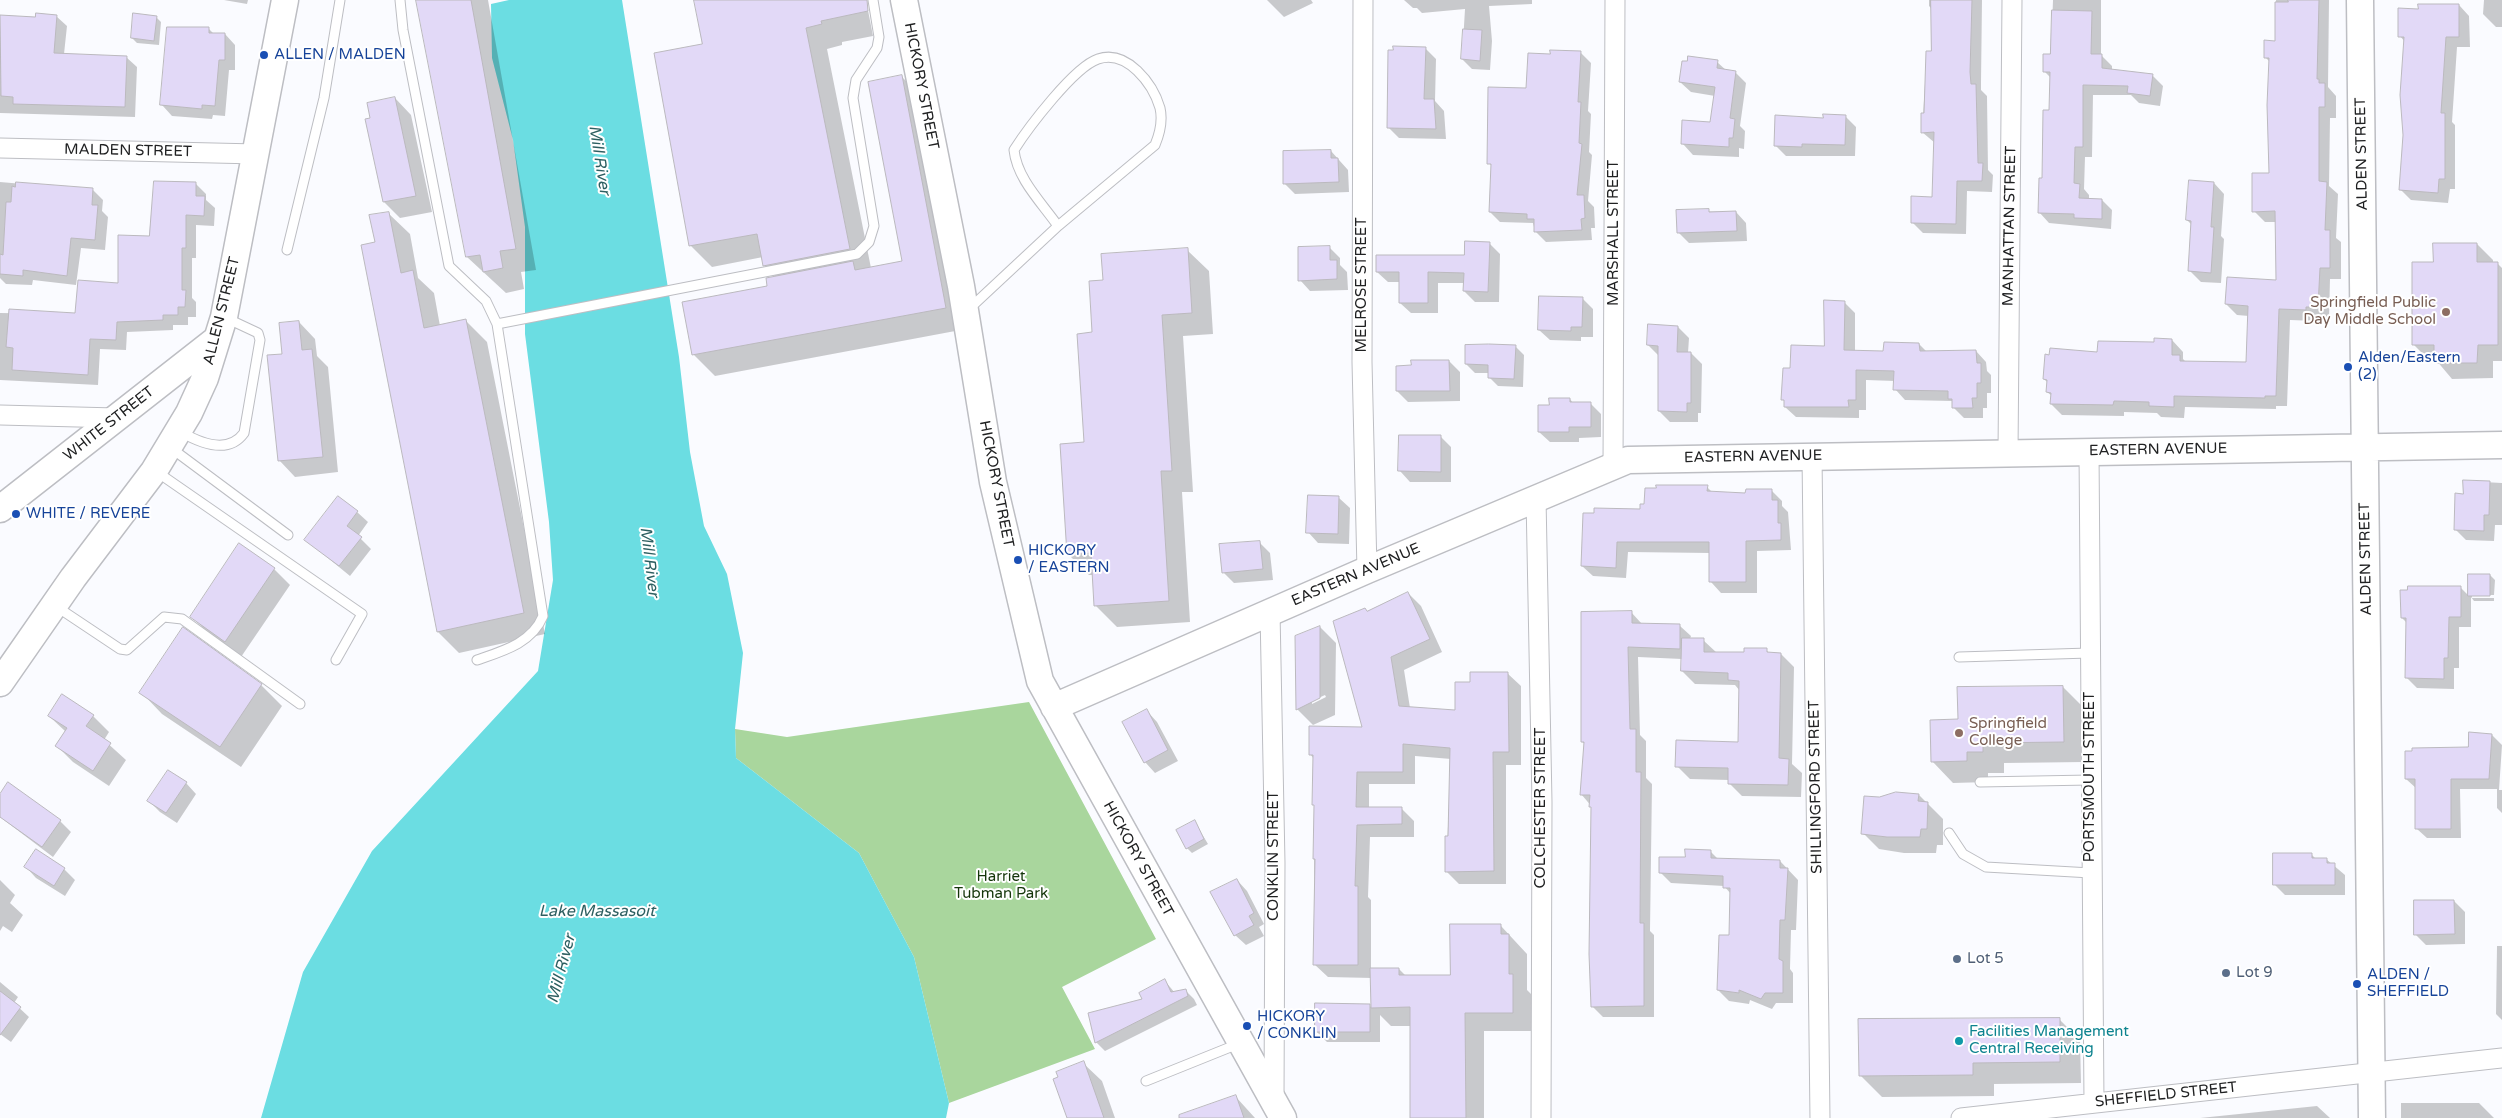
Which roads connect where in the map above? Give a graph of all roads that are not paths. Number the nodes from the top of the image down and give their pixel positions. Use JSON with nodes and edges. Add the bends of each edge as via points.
{"nodes":[{"id":1,"x":285,"y":0,"type":"edge"},
{"id":2,"x":340,"y":0,"type":"edge"},
{"id":3,"x":400,"y":0,"type":"edge"},
{"id":4,"x":873,"y":0,"type":"edge"},
{"id":5,"x":904,"y":0,"type":"edge"},
{"id":6,"x":1363,"y":0,"type":"edge"},
{"id":7,"x":1615,"y":0,"type":"edge"},
{"id":8,"x":2012,"y":0,"type":"edge"},
{"id":9,"x":2360,"y":0,"type":"edge"},
{"id":10,"x":0,"y":148,"type":"edge"},
{"id":11,"x":257,"y":154,"type":"junction"},
{"id":12,"x":1058,"y":226,"type":"junction"},
{"id":13,"x":287,"y":250,"type":"dead end"},
{"id":14,"x":965,"y":313,"type":"junction"},
{"id":15,"x":497,"y":324,"type":"junction"},
{"id":16,"x":220,"y":328,"type":"junction"},
{"id":17,"x":0,"y":415,"type":"edge"},
{"id":18,"x":116,"y":418,"type":"junction"},
{"id":19,"x":174,"y":439,"type":"junction"},
{"id":20,"x":2502,"y":445,"type":"edge"},
{"id":21,"x":2365,"y":448,"type":"junction"},
{"id":22,"x":2089,"y":451,"type":"junction"},
{"id":23,"x":2008,"y":452,"type":"junction"},
{"id":24,"x":1812,"y":456,"type":"junction"},
{"id":25,"x":1613,"y":466,"type":"junction"},
{"id":26,"x":154,"y":470,"type":"junction"},
{"id":27,"x":1536,"y":498,"type":"junction"},
{"id":28,"x":0,"y":509,"type":"edge"},
{"id":29,"x":288,"y":535,"type":"dead end"},
{"id":30,"x":1367,"y":570,"type":"junction"},
{"id":31,"x":54,"y":605,"type":"junction"},
{"id":32,"x":1270,"y":612,"type":"junction"},
{"id":33,"x":2089,"y":653,"type":"junction"},
{"id":34,"x":1959,"y":657,"type":"dead end"},
{"id":35,"x":336,"y":660,"type":"dead end"},
{"id":36,"x":477,"y":660,"type":"dead end"},
{"id":37,"x":0,"y":682,"type":"edge"},
{"id":38,"x":300,"y":704,"type":"dead end"},
{"id":39,"x":1054,"y":707,"type":"junction"},
{"id":40,"x":2090,"y":780,"type":"junction"},
{"id":41,"x":1980,"y":782,"type":"dead end"},
{"id":42,"x":1948,"y":833,"type":"dead end"},
{"id":43,"x":2091,"y":873,"type":"junction"},
{"id":44,"x":1241,"y":1043,"type":"junction"},
{"id":45,"x":2502,"y":1058,"type":"edge"},
{"id":46,"x":2372,"y":1072,"type":"junction"},
{"id":47,"x":1146,"y":1081,"type":"dead end"},
{"id":48,"x":2094,"y":1103,"type":"junction"},
{"id":49,"x":1278,"y":1109,"type":"edge"},
{"id":50,"x":1541,"y":1118,"type":"edge"},
{"id":51,"x":1820,"y":1118,"type":"edge"},
{"id":52,"x":1961,"y":1118,"type":"edge"},
{"id":53,"x":2372,"y":1118,"type":"edge"}],
"edges":[{"from":1,"to":11,"type":"street","name":"ALLEN STREET"},
{"from":2,"to":13,"type":"lane","via":[[324,98]]},
{"from":3,"to":15,"type":"lane","via":[[449,266],[486,301]]},
{"from":4,"to":15,"type":"lane","via":[[880,37],[878,48],[856,80],[853,98],[874,226],[869,242],[857,254]]},
{"from":5,"to":14,"type":"street","name":"HICKORY STREET"},
{"from":6,"to":30,"type":"street","name":"MELROSE STREET","via":[[1362,362]]},
{"from":7,"to":25,"type":"street","name":"MARSHALL STREET"},
{"from":8,"to":23,"type":"street","name":"MANHATTAN STREET"},
{"from":9,"to":21,"type":"street","name":"ALDEN STREET"},
{"from":10,"to":11,"type":"street","name":"MALDEN STREET"},
{"from":11,"to":16,"type":"street","name":"ALLEN STREET"},
{"from":12,"to":12,"type":"lane","via":[[1155,145],[1161,130],[1160,109],[1151,89],[1131,64],[1113,56],[1098,59],[1078,71],[1014,150],[1015,163],[1021,175]]},
{"from":12,"to":14,"type":"lane"},
{"from":14,"to":39,"type":"street","name":"HICKORY STREET","via":[[994,482],[1040,681]]},
{"from":15,"to":36,"type":"lane","via":[[543,616],[537,630],[526,638],[507,650]]},
{"from":16,"to":18,"type":"street","name":"WHITE STREET"},
{"from":16,"to":19,"type":"street","name":"ALLEN STREET","via":[[197,395]]},
{"from":16,"to":19,"type":"lane","via":[[253,330],[260,340],[244,433],[234,441],[212,446]]},
{"from":17,"to":18,"type":"street"},
{"from":18,"to":28,"type":"street","name":"WHITE STREET"},
{"from":19,"to":26,"type":"street","name":"ALLEN STREET"},
{"from":19,"to":29,"type":"lane"},
{"from":20,"to":21,"type":"street","name":"EASTERN AVENUE"},
{"from":21,"to":22,"type":"street","name":"EASTERN AVENUE"},
{"from":21,"to":46,"type":"street","name":"ALDEN STREET"},
{"from":22,"to":23,"type":"street","name":"EASTERN AVENUE"},
{"from":22,"to":33,"type":"street","name":"PORTSMOUTH STREET"},
{"from":23,"to":24,"type":"street","name":"EASTERN AVENUE"},
{"from":24,"to":25,"type":"street","name":"EASTERN AVENUE","via":[[1628,460]]},
{"from":24,"to":51,"type":"street","name":"SHILLINGFORD STREET"},
{"from":25,"to":27,"type":"street","name":"EASTERN AVENUE"},
{"from":26,"to":31,"type":"street","name":"ALLEN STREET"},
{"from":26,"to":35,"type":"lane","via":[[362,614]]},
{"from":27,"to":30,"type":"street","name":"EASTERN AVENUE"},
{"from":27,"to":50,"type":"street","name":"COLCHESTER STREET","via":[[1542,802]]},
{"from":30,"to":32,"type":"street","name":"EASTERN AVENUE"},
{"from":31,"to":37,"type":"street","name":"ALLEN STREET"},
{"from":31,"to":38,"type":"lane","via":[[120,649],[127,650],[164,617],[182,619]]},
{"from":32,"to":39,"type":"street","name":"EASTERN AVENUE"},
{"from":32,"to":49,"type":"street","name":"CONKLIN STREET"},
{"from":33,"to":34,"type":"lane"},
{"from":33,"to":40,"type":"street","name":"PORTSMOUTH STREET"},
{"from":39,"to":44,"type":"street","name":"HICKORY STREET"},
{"from":40,"to":41,"type":"lane"},
{"from":40,"to":43,"type":"street","name":"PORTSMOUTH STREET"},
{"from":42,"to":43,"type":"lane","via":[[1963,854],[1986,867]]},
{"from":43,"to":48,"type":"street","name":"PORTSMOUTH STREET"},
{"from":44,"to":47,"type":"lane"},
{"from":44,"to":49,"type":"street","name":"HICKORY STREET"},
{"from":45,"to":46,"type":"street","name":"SHEFFIELD STREET"},
{"from":46,"to":48,"type":"street","name":"SHEFFIELD STREET"},
{"from":46,"to":53,"type":"street","name":"ALDEN STREET"},
{"from":48,"to":52,"type":"street","name":"SHEFFIELD STREET"}]}
